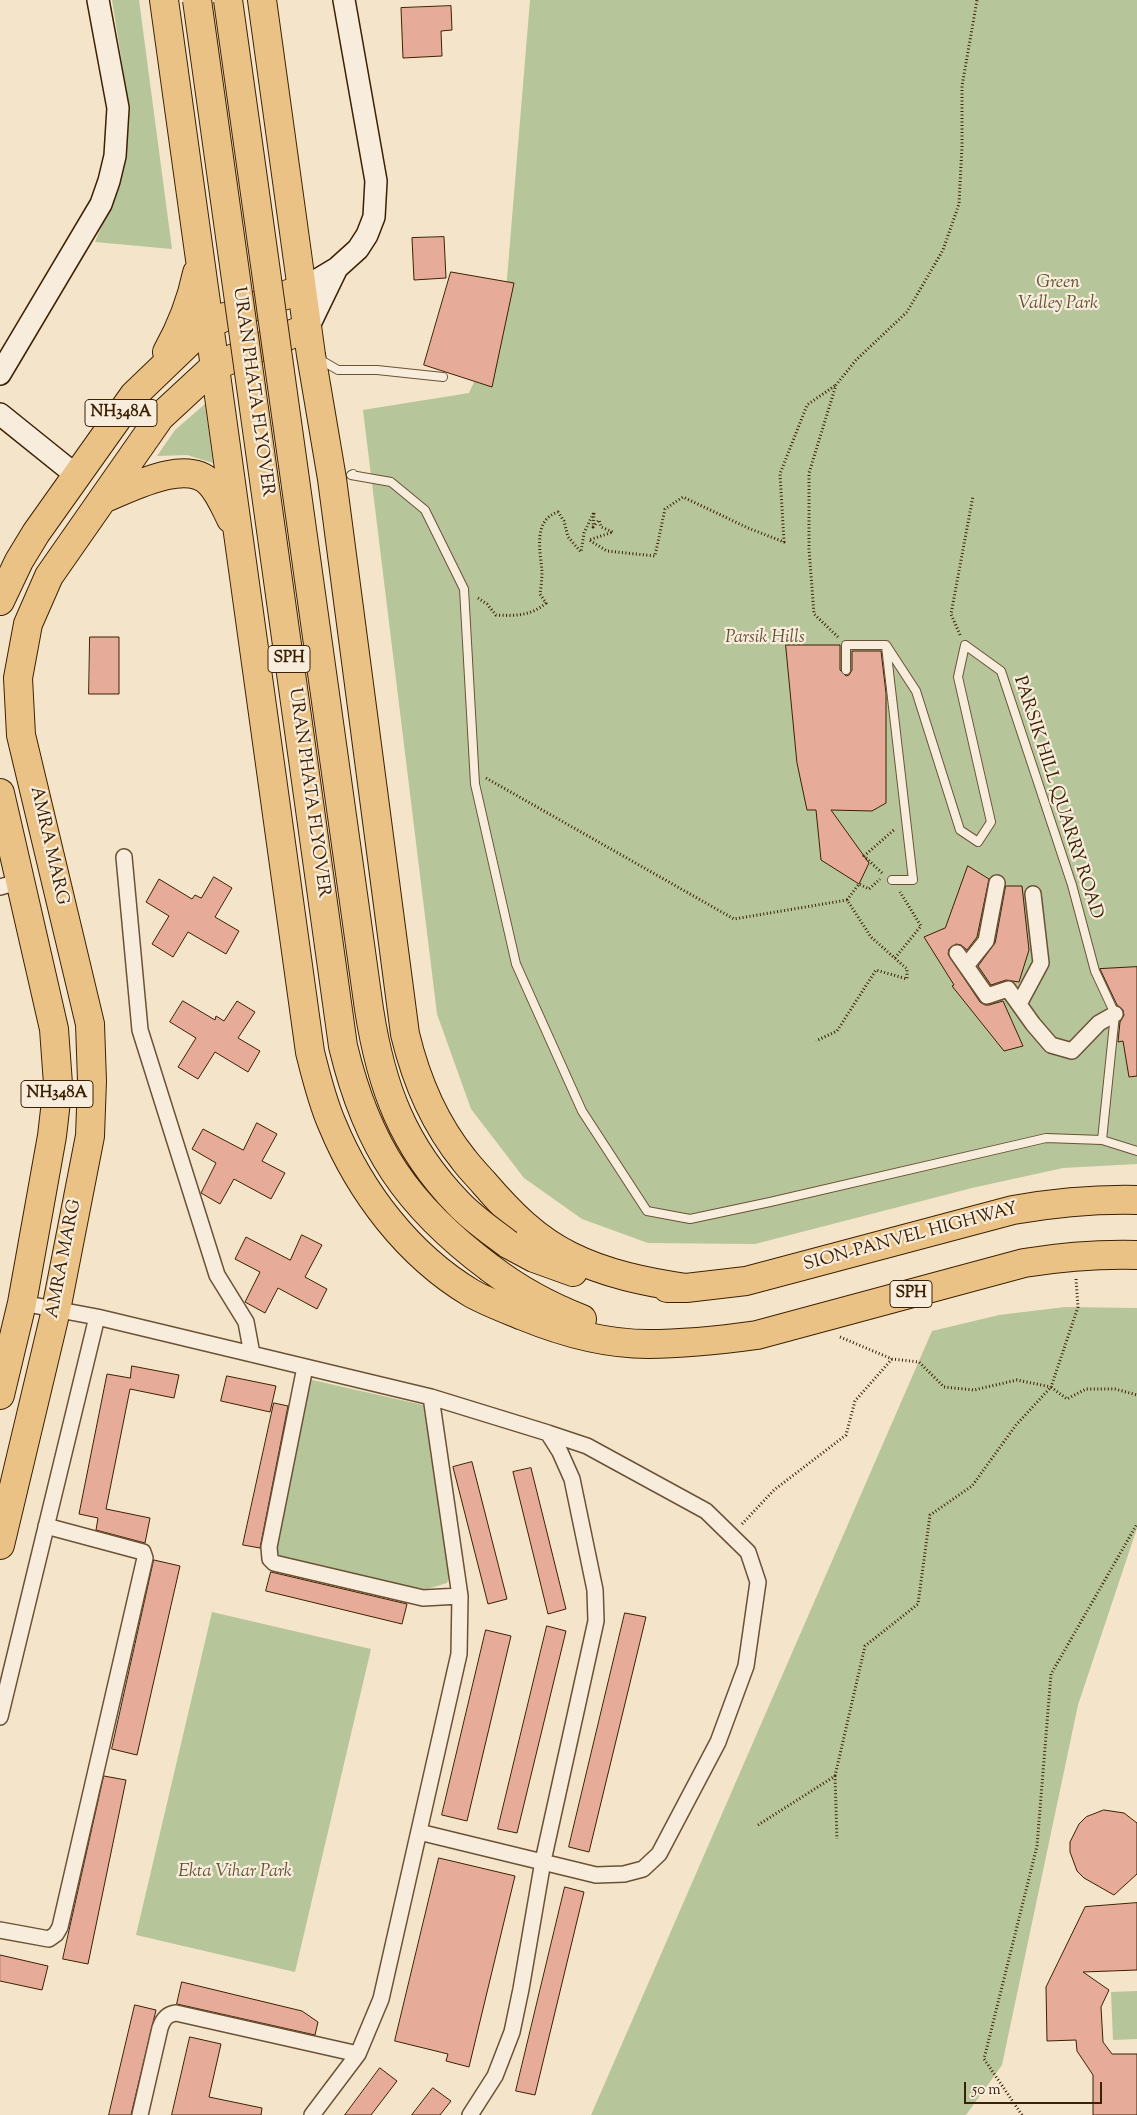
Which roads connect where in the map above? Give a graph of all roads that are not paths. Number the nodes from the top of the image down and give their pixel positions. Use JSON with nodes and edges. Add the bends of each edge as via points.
{"nodes":[{"id":1,"x":98,"y":0,"type":"edge"},
{"id":2,"x":164,"y":0,"type":"edge"},
{"id":3,"x":197,"y":0,"type":"edge"},
{"id":4,"x":228,"y":0,"type":"edge"},
{"id":5,"x":262,"y":0,"type":"edge"},
{"id":6,"x":344,"y":0,"type":"edge"},
{"id":7,"x":200,"y":259,"type":"junction"},
{"id":8,"x":337,"y":268,"type":"junction"},
{"id":9,"x":302,"y":288,"type":"junction"},
{"id":10,"x":209,"y":323,"type":"junction"},
{"id":11,"x":308,"y":328,"type":"junction"},
{"id":12,"x":311,"y":354,"type":"junction"},
{"id":13,"x":215,"y":366,"type":"junction"},
{"id":14,"x":0,"y":374,"type":"edge"},
{"id":15,"x":443,"y":378,"type":"dead end"},
{"id":16,"x":134,"y":395,"type":"junction"},
{"id":17,"x":0,"y":414,"type":"edge"},
{"id":18,"x":354,"y":474,"type":"dead end"},
{"id":19,"x":77,"y":476,"type":"junction"},
{"id":20,"x":105,"y":498,"type":"junction"},
{"id":21,"x":239,"y":537,"type":"junction"},
{"id":22,"x":0,"y":601,"type":"edge"},
{"id":23,"x":886,"y":645,"type":"junction"},
{"id":24,"x":846,"y":670,"type":"dead end"},
{"id":25,"x":0,"y":793,"type":"edge"},
{"id":26,"x":124,"y":857,"type":"dead end"},
{"id":27,"x":892,"y":880,"type":"road end"},
{"id":28,"x":997,"y":883,"type":"dead end"},
{"id":29,"x":10,"y":884,"type":"edge"},
{"id":30,"x":1033,"y":894,"type":"dead end"},
{"id":31,"x":956,"y":953,"type":"dead end"},
{"id":32,"x":966,"y":966,"type":"junction"},
{"id":33,"x":1019,"y":1004,"type":"junction"},
{"id":34,"x":1115,"y":1014,"type":"junction"},
{"id":35,"x":1102,"y":1140,"type":"junction"},
{"id":36,"x":1137,"y":1151,"type":"edge"},
{"id":37,"x":1137,"y":1200,"type":"edge"},
{"id":38,"x":1137,"y":1255,"type":"edge"},
{"id":39,"x":686,"y":1288,"type":"junction"},
{"id":40,"x":22,"y":1303,"type":"junction"},
{"id":41,"x":56,"y":1310,"type":"junction"},
{"id":42,"x":96,"y":1317,"type":"junction"},
{"id":43,"x":685,"y":1342,"type":"junction"},
{"id":44,"x":252,"y":1354,"type":"junction"},
{"id":45,"x":305,"y":1367,"type":"junction"},
{"id":46,"x":0,"y":1395,"type":"edge"},
{"id":47,"x":431,"y":1397,"type":"junction"},
{"id":48,"x":548,"y":1433,"type":"junction"},
{"id":49,"x":46,"y":1526,"type":"junction"},
{"id":50,"x":0,"y":1545,"type":"edge"},
{"id":51,"x":460,"y":1596,"type":"junction"},
{"id":52,"x":0,"y":1717,"type":"edge"},
{"id":53,"x":419,"y":1832,"type":"junction"},
{"id":54,"x":543,"y":1861,"type":"junction"},
{"id":55,"x":0,"y":1930,"type":"edge"},
{"id":56,"x":358,"y":2054,"type":"junction"},
{"id":57,"x":140,"y":2115,"type":"edge"},
{"id":58,"x":312,"y":2115,"type":"edge"},
{"id":59,"x":470,"y":2115,"type":"edge"}],
"edges":[{"from":1,"to":14,"type":"street","via":[[118,108],[115,156],[109,181],[101,204]]},
{"from":2,"to":7,"type":"highway"},
{"from":3,"to":43,"type":"highway","name":"URAN PHATA FLYOVER","number":"SPH","bridge":true,"via":[[343,1046],[362,1112],[394,1172],[414,1200],[438,1226],[518,1289],[582,1320],[648,1338]]},
{"from":4,"to":39,"type":"highway","name":"URAN PHATA FLYOVER","number":"SPH","bridge":true,"via":[[369,1009],[378,1063],[390,1100],[419,1156],[459,1204],[508,1244],[534,1258],[593,1278],[654,1288]]},
{"from":5,"to":9,"type":"highway"},
{"from":6,"to":8,"type":"street","via":[[376,181],[376,198],[374,217],[367,235]]},
{"from":7,"to":10,"type":"highway"},
{"from":7,"to":16,"type":"highway","via":[[182,323],[168,351]]},
{"from":8,"to":9,"type":"street"},
{"from":8,"to":11,"type":"street"},
{"from":9,"to":10,"type":"highway","number":"NH348A"},
{"from":9,"to":11,"type":"highway"},
{"from":10,"to":13,"type":"highway"},
{"from":10,"to":16,"type":"highway","number":"NH348A"},
{"from":11,"to":12,"type":"highway"},
{"from":11,"to":13,"type":"highway","name":"AMRA MARG","number":"NH348A"},
{"from":12,"to":15,"type":"lane","via":[[338,370],[377,370]]},
{"from":12,"to":39,"type":"highway","via":[[332,479],[406,1034],[421,1088],[443,1130],[464,1160],[524,1226],[568,1256],[596,1268],[654,1284]]},
{"from":13,"to":20,"type":"highway","name":"AMRA MARG","number":"NH348A","via":[[160,417]]},
{"from":13,"to":21,"type":"highway"},
{"from":16,"to":19,"type":"highway","number":"NH348A"},
{"from":17,"to":19,"type":"street"},
{"from":18,"to":35,"type":"lane","via":[[351,475],[391,482],[425,510],[464,589],[475,784],[516,964],[582,1111],[647,1210],[690,1219],[1046,1138]]},
{"from":19,"to":22,"type":"highway","number":"NH348A","via":[[19,560]]},
{"from":20,"to":21,"type":"highway","via":[[162,477],[194,474],[203,477],[215,489]]},
{"from":20,"to":41,"type":"highway","name":"AMRA MARG","number":"NH348A","via":[[50,576],[28,624],[18,678],[21,735],[90,1024],[90,1136]]},
{"from":21,"to":43,"type":"highway","via":[[310,1052],[328,1115],[347,1158],[366,1190],[414,1249],[472,1293],[542,1324],[576,1334],[615,1342]]},
{"from":23,"to":24,"type":"lane","via":[[846,645]]},
{"from":23,"to":27,"type":"lane","via":[[913,880]]},
{"from":23,"to":34,"type":"lane","name":"PARSIK HILL QUARRY ROAD","via":[[916,691],[960,830],[978,842],[991,822],[958,677],[965,645],[1001,672],[1072,885],[1095,971]]},
{"from":25,"to":29,"type":"highway","name":"AMRA MARG","number":"NH348A"},
{"from":26,"to":44,"type":"street","via":[[140,1030],[217,1275],[246,1322]]},
{"from":28,"to":32,"type":"street","via":[[986,941]]},
{"from":29,"to":40,"type":"highway","name":"AMRA MARG","number":"NH348A","via":[[54,1029],[58,1084],[52,1136]]},
{"from":30,"to":33,"type":"street","via":[[1041,963]]},
{"from":31,"to":32,"type":"street"},
{"from":32,"to":33,"type":"street","via":[[987,996],[1008,989]]},
{"from":33,"to":34,"type":"street","via":[[1051,1045],[1072,1051],[1099,1023]]},
{"from":34,"to":35,"type":"lane"},
{"from":35,"to":36,"type":"lane"},
{"from":37,"to":39,"type":"highway","name":"SION-PANVEL HIGHWAY","number":"SPH","via":[[1056,1202],[1013,1210],[746,1281]]},
{"from":38,"to":43,"type":"highway","number":"SPH","via":[[1101,1254],[1024,1263],[757,1335]]},
{"from":40,"to":41,"type":"street"},
{"from":40,"to":46,"type":"highway","name":"AMRA MARG","number":"NH348A"},
{"from":41,"to":42,"type":"street"},
{"from":41,"to":50,"type":"highway","name":"AMRA MARG","number":"NH348A"},
{"from":42,"to":44,"type":"street"},
{"from":42,"to":49,"type":"street"},
{"from":44,"to":45,"type":"street"},
{"from":45,"to":47,"type":"street"},
{"from":45,"to":51,"type":"street","via":[[269,1547],[270,1559],[274,1563],[423,1598]]},
{"from":47,"to":48,"type":"street"},
{"from":47,"to":51,"type":"street"},
{"from":48,"to":54,"type":"street","via":[[572,1479],[595,1590],[596,1621]]},
{"from":48,"to":54,"type":"street","via":[[586,1446],[706,1511],[748,1552],[758,1582],[746,1666],[718,1742],[659,1854],[643,1869],[624,1874],[596,1875]]},
{"from":49,"to":52,"type":"street"},
{"from":49,"to":55,"type":"street","via":[[143,1552],[145,1558],[60,1927],[49,1939]]},
{"from":51,"to":53,"type":"street","via":[[459,1654]]},
{"from":53,"to":54,"type":"street"},
{"from":53,"to":56,"type":"street","via":[[381,1999]]},
{"from":54,"to":59,"type":"street","via":[[512,2032],[495,2076]]},
{"from":56,"to":57,"type":"street","via":[[170,2014],[160,2028]]},
{"from":56,"to":58,"type":"street"}]}
